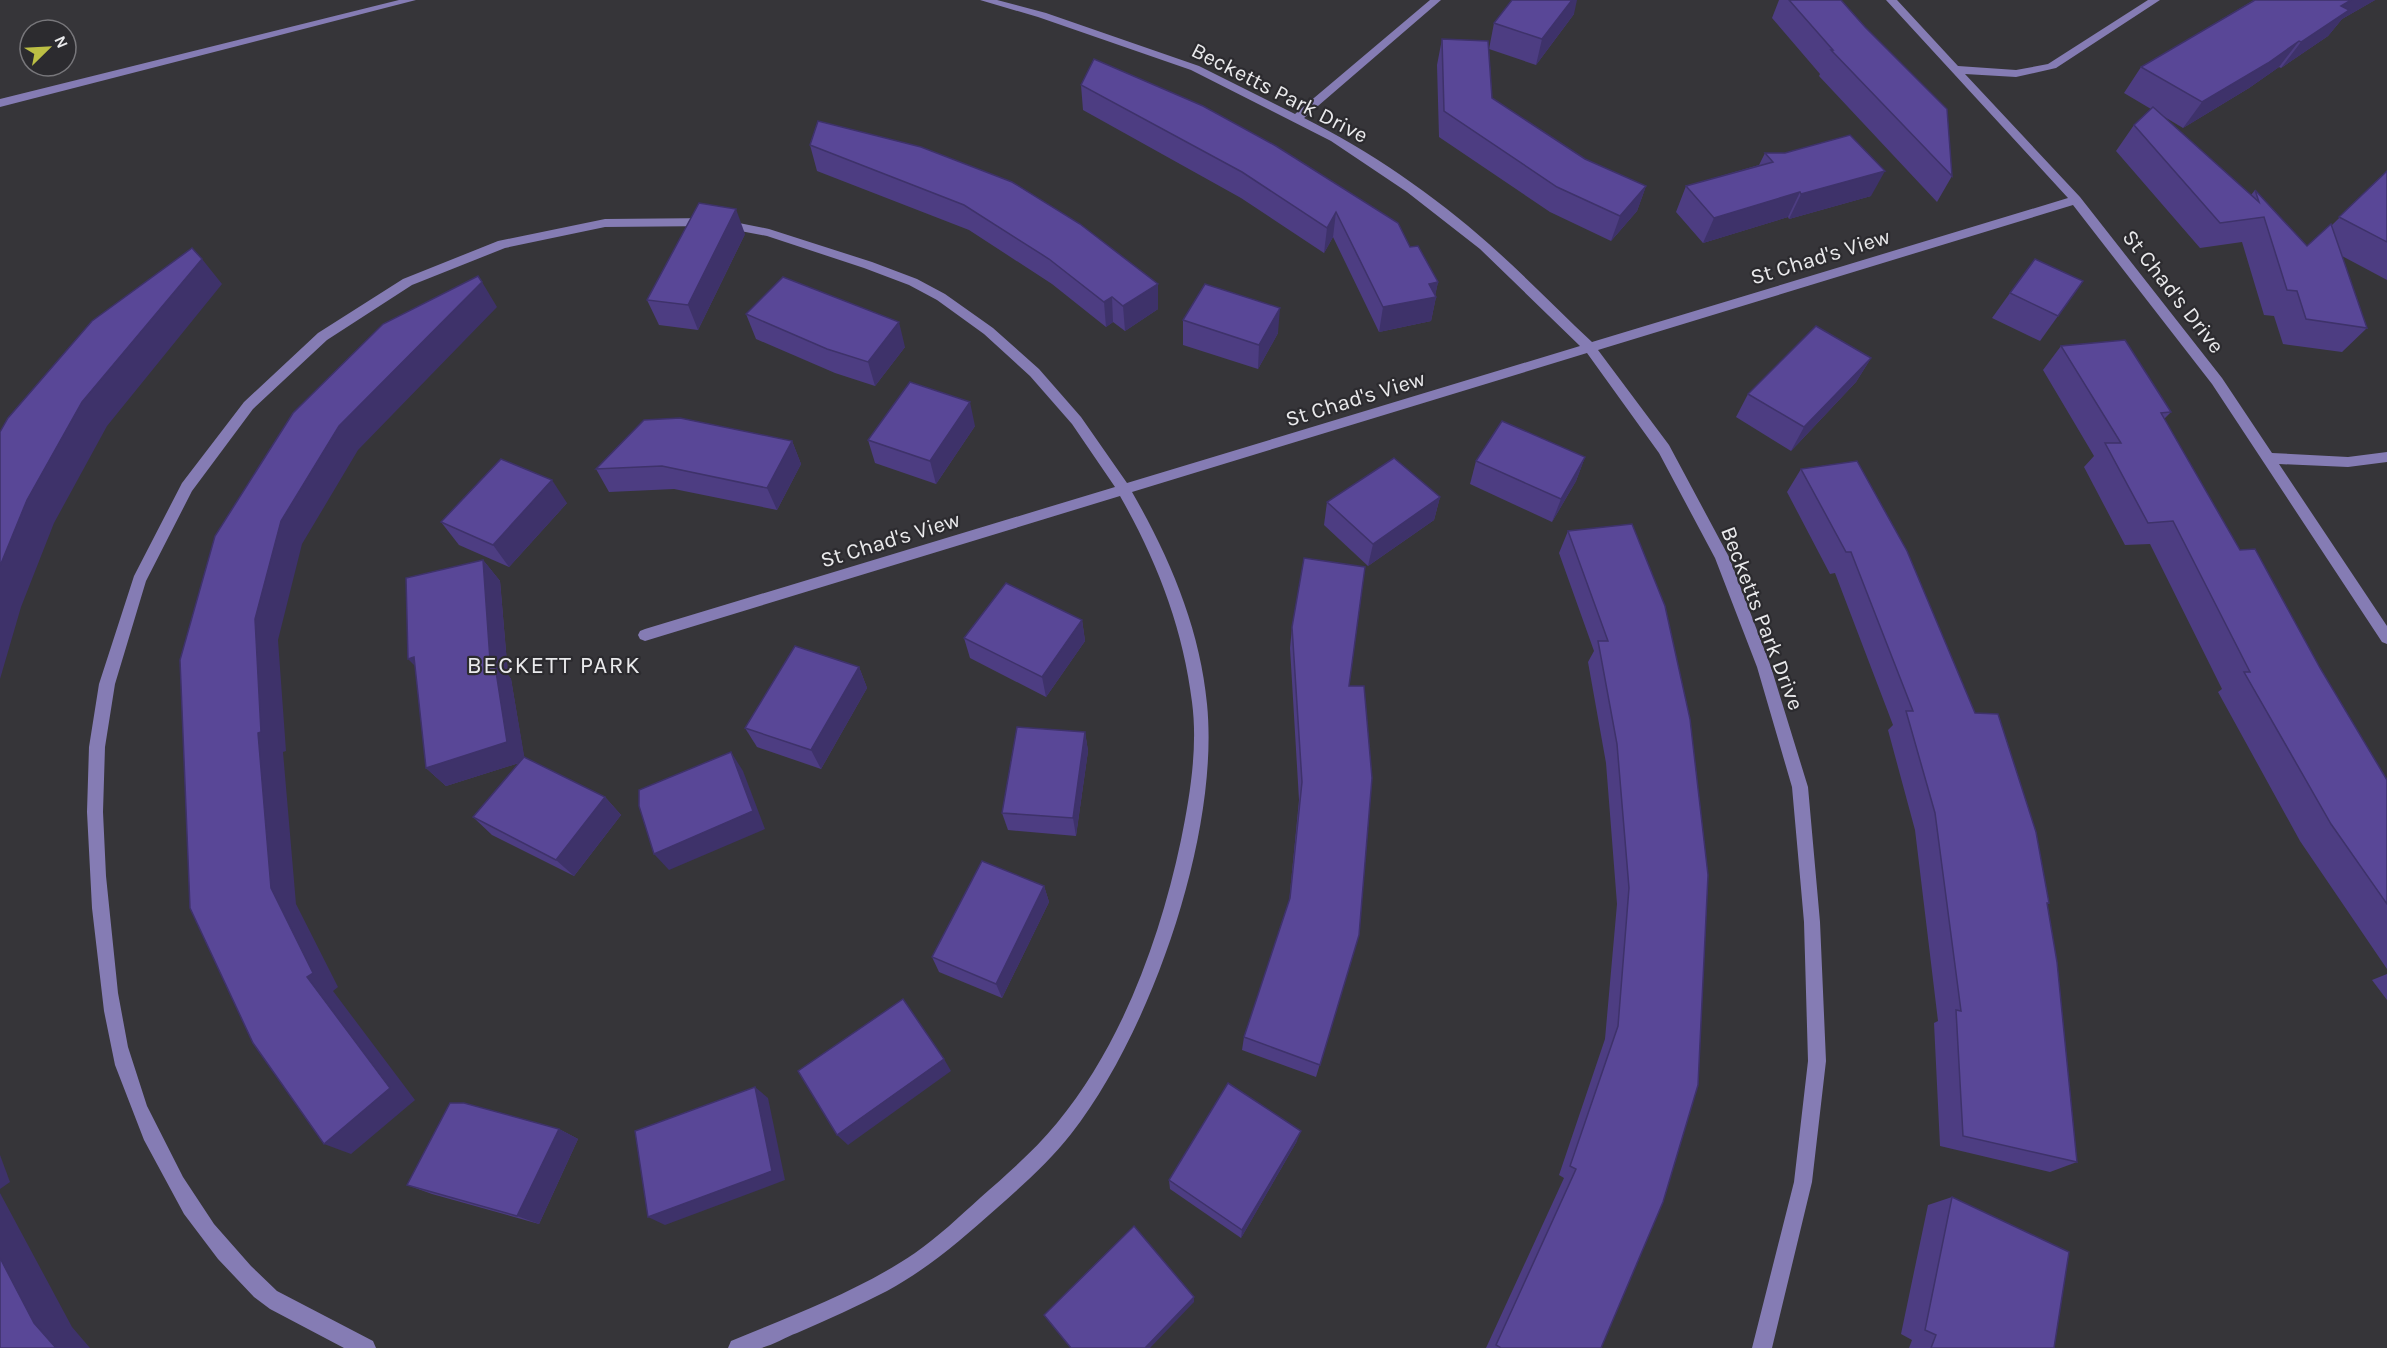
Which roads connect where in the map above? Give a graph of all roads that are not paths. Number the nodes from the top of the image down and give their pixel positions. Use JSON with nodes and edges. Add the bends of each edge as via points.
{"nodes":[{"id":1,"x":411,"y":0,"type":"edge"},
{"id":2,"x":985,"y":0,"type":"edge"},
{"id":3,"x":1436,"y":0,"type":"edge"},
{"id":4,"x":1890,"y":0,"type":"edge"},
{"id":5,"x":2155,"y":0,"type":"edge"},
{"id":6,"x":1955,"y":69,"type":"junction"},
{"id":7,"x":0,"y":103,"type":"edge"},
{"id":8,"x":1297,"y":118,"type":"junction"},
{"id":9,"x":2076,"y":200,"type":"junction"},
{"id":10,"x":1590,"y":348,"type":"junction"},
{"id":11,"x":2387,"y":457,"type":"edge"},
{"id":12,"x":2268,"y":458,"type":"junction"},
{"id":13,"x":1125,"y":491,"type":"junction"},
{"id":14,"x":645,"y":635,"type":"dead end"},
{"id":15,"x":2387,"y":638,"type":"edge"},
{"id":16,"x":366,"y":1348,"type":"edge"},
{"id":17,"x":738,"y":1348,"type":"edge"},
{"id":18,"x":1762,"y":1348,"type":"edge"}],
"edges":[{"from":1,"to":7,"type":"street"},
{"from":2,"to":8,"type":"street","name":"Becketts Park Drive","via":[[1042,15],[1195,68]]},
{"from":3,"to":8,"type":"street"},
{"from":4,"to":6,"type":"street","name":"St Chad's Drive"},
{"from":5,"to":6,"type":"street","via":[[2041,71],[2002,74]]},
{"from":6,"to":9,"type":"street","name":"St Chad's Drive"},
{"from":8,"to":10,"type":"street","name":"Becketts Park Drive","via":[[1335,138],[1411,189],[1484,246]]},
{"from":9,"to":10,"type":"street","name":"St Chad's View"},
{"from":9,"to":12,"type":"street","name":"St Chad's Drive","via":[[2217,381]]},
{"from":10,"to":13,"type":"street","name":"St Chad's View"},
{"from":10,"to":18,"type":"street","name":"Becketts Park Drive","via":[[1664,449],[1722,557],[1764,667],[1800,787],[1812,922],[1817,1061],[1803,1182]]},
{"from":11,"to":12,"type":"street","via":[[2348,462]]},
{"from":12,"to":15,"type":"street","name":"St Chad's Drive"},
{"from":13,"to":14,"type":"street","name":"St Chad's View"},
{"from":13,"to":16,"type":"street","via":[[1088,434],[1038,376],[981,325],[941,297],[861,262],[722,223],[599,224],[534,235],[428,272],[325,332],[244,409],[198,468],[162,526],[135,585],[107,681],[100,720],[96,803],[99,891],[110,996],[127,1077],[169,1173],[214,1243],[267,1295]]},
{"from":13,"to":17,"type":"street","via":[[1153,542],[1177,600],[1200,705],[1200,782],[1185,856],[1162,942],[1129,1020],[1065,1127],[964,1224],[916,1264]]}]}
